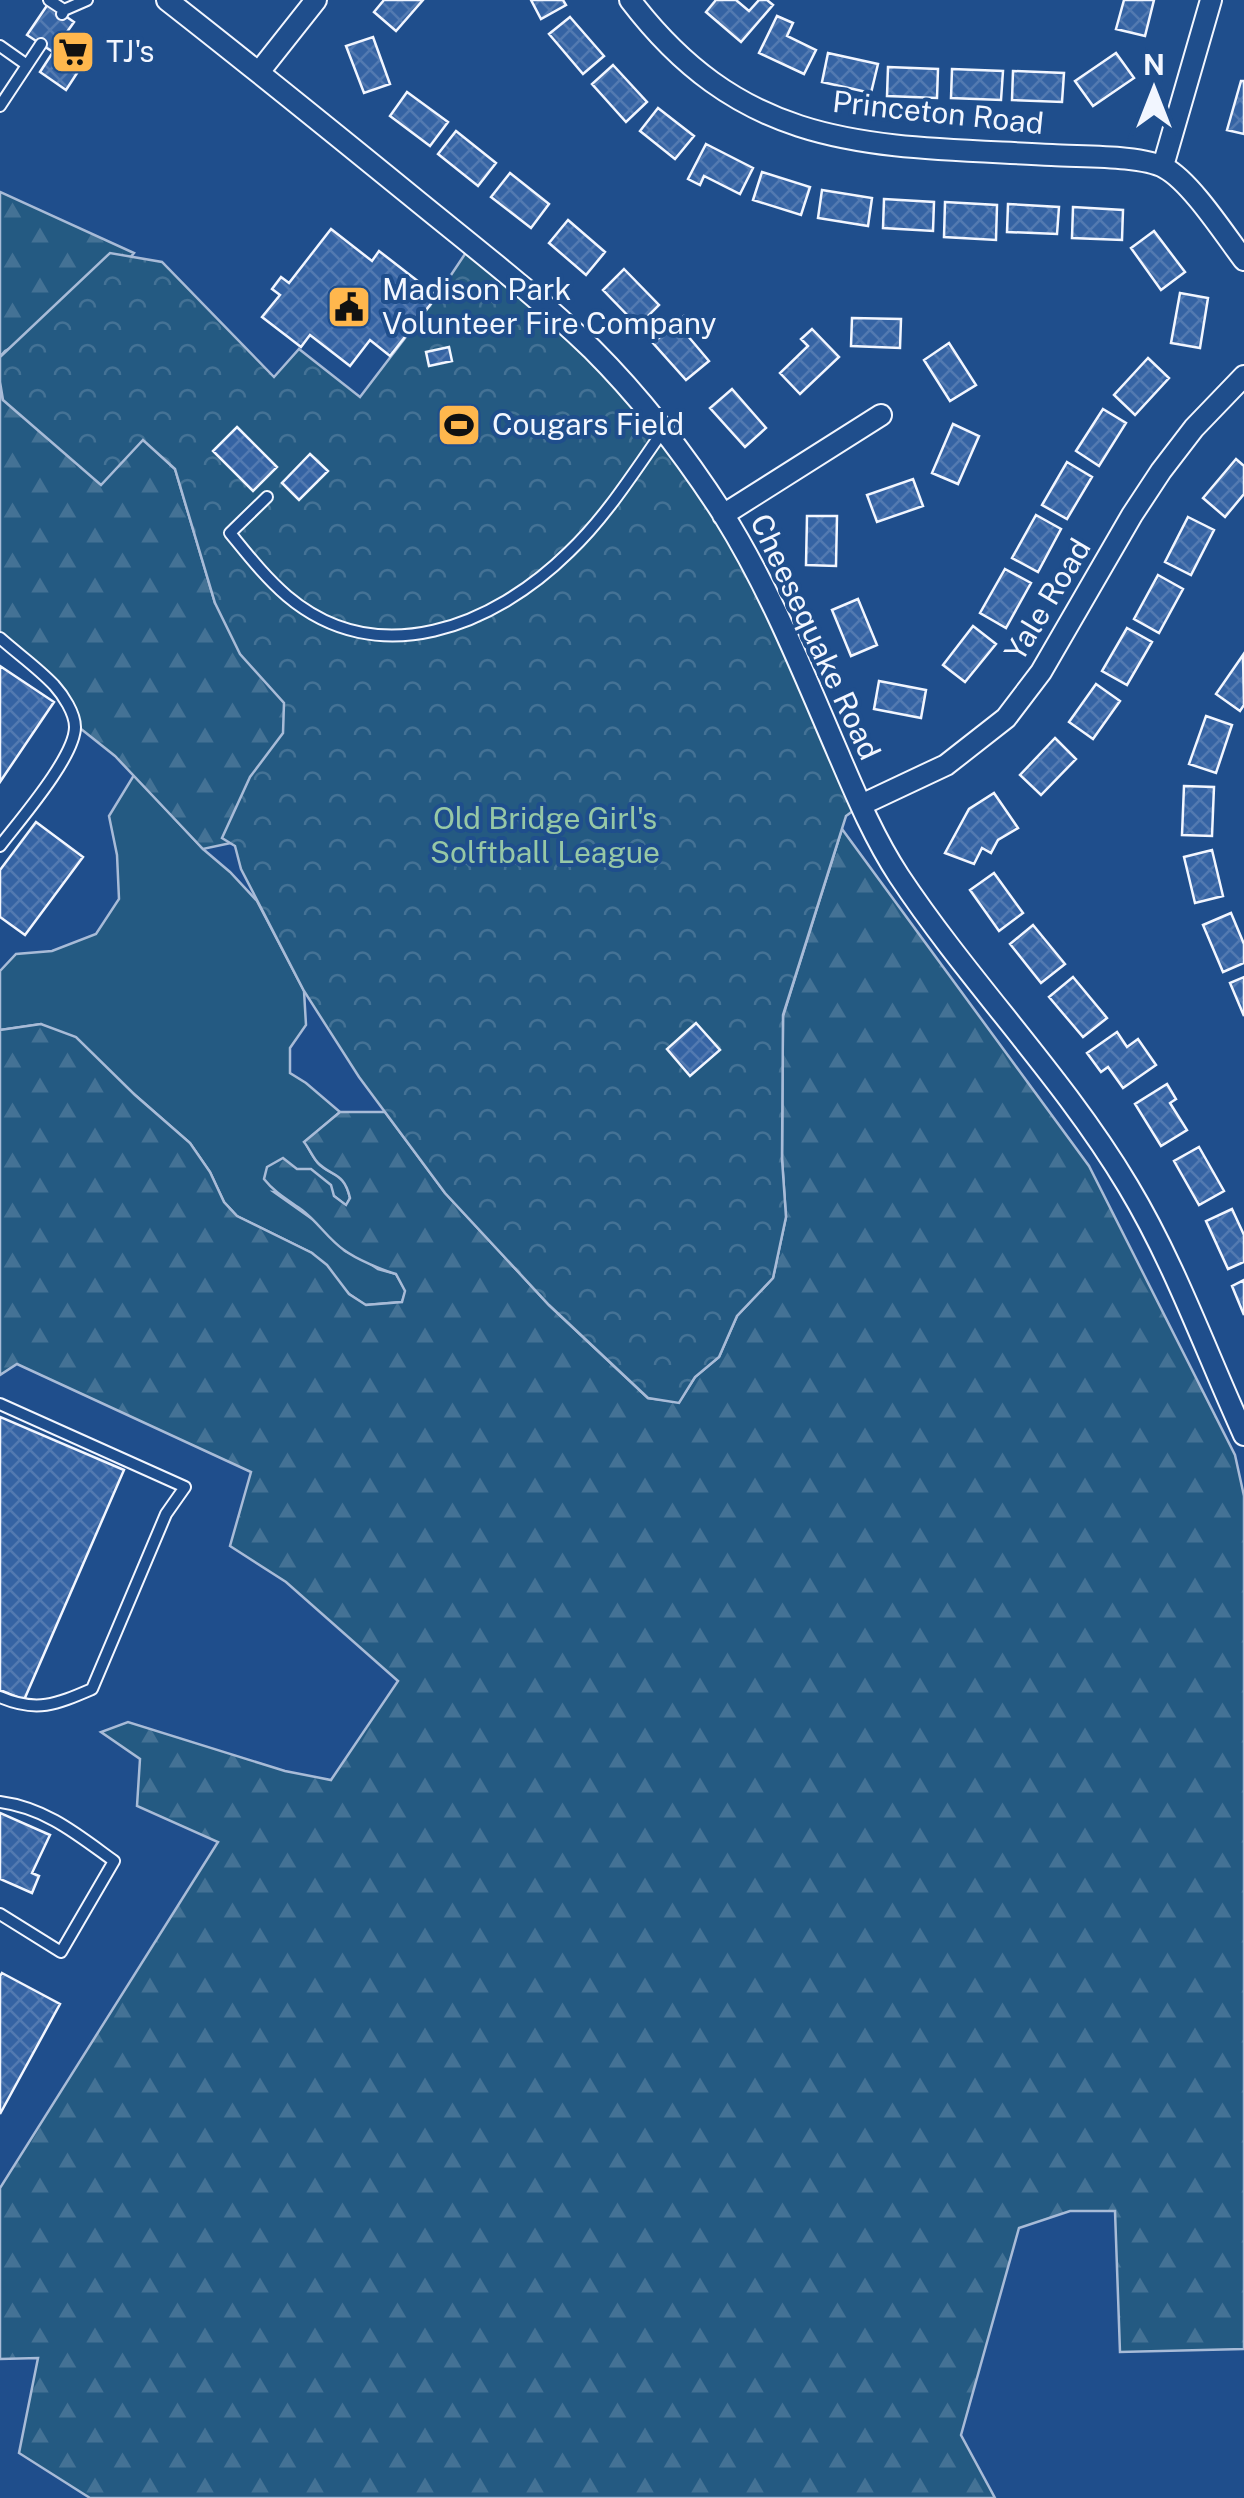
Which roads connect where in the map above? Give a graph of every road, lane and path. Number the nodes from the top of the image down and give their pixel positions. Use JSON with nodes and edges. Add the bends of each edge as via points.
{"nodes":[{"id":1,"x":49,"y":0,"type":"edge"},
{"id":2,"x":87,"y":0,"type":"edge"},
{"id":3,"x":167,"y":0,"type":"edge"},
{"id":4,"x":316,"y":0,"type":"edge"},
{"id":5,"x":630,"y":0,"type":"edge"},
{"id":6,"x":1211,"y":0,"type":"edge"},
{"id":7,"x":42,"y":44,"type":"dead end"},
{"id":8,"x":0,"y":46,"type":"edge"},
{"id":9,"x":27,"y":65,"type":"junction"},
{"id":10,"x":259,"y":72,"type":"junction"},
{"id":11,"x":0,"y":106,"type":"edge"},
{"id":12,"x":1164,"y":166,"type":"junction"},
{"id":13,"x":1244,"y":260,"type":"edge"},
{"id":14,"x":1244,"y":376,"type":"edge"},
{"id":15,"x":881,"y":416,"type":"dead end"},
{"id":16,"x":663,"y":431,"type":"junction"},
{"id":17,"x":267,"y":497,"type":"dead end"},
{"id":18,"x":723,"y":514,"type":"junction"},
{"id":19,"x":0,"y":638,"type":"edge"},
{"id":20,"x":861,"y":805,"type":"junction"},
{"id":21,"x":0,"y":846,"type":"edge"},
{"id":22,"x":0,"y":1404,"type":"edge"},
{"id":23,"x":1244,"y":1435,"type":"edge"},
{"id":24,"x":0,"y":1697,"type":"edge"},
{"id":25,"x":0,"y":1802,"type":"edge"},
{"id":26,"x":0,"y":1914,"type":"edge"}],
"edges":[{"from":1,"to":2,"type":"lane","via":[[63,12]]},
{"from":3,"to":10,"type":"street","name":"Cheesequake Road"},
{"from":4,"to":10,"type":"street"},
{"from":5,"to":12,"type":"street","name":"Princeton Road","via":[[678,56],[715,86],[799,127],[890,145]]},
{"from":6,"to":12,"type":"street"},
{"from":7,"to":9,"type":"lane"},
{"from":8,"to":9,"type":"lane"},
{"from":9,"to":11,"type":"lane"},
{"from":10,"to":16,"type":"street","name":"Cheesequake Road","via":[[570,330]]},
{"from":12,"to":13,"type":"street"},
{"from":14,"to":20,"type":"street","name":"Yale Road","via":[[1161,471],[1041,672],[1006,718],[946,765]]},
{"from":15,"to":18,"type":"street"},
{"from":16,"to":17,"type":"lane","via":[[569,552],[483,615],[412,636],[332,623],[268,578],[230,533]]},
{"from":16,"to":18,"type":"street","name":"Cheesequake Road"},
{"from":18,"to":20,"type":"street","name":"Cheesequake Road","via":[[760,576]]},
{"from":19,"to":21,"type":"lane","via":[[54,685],[76,725],[54,774]]},
{"from":20,"to":23,"type":"street","name":"Cheesequake Road","via":[[899,875],[966,971],[1126,1183],[1163,1250]]},
{"from":22,"to":24,"type":"lane","via":[[185,1487],[166,1514],[92,1690],[58,1704],[22,1706]]},
{"from":25,"to":26,"type":"lane","via":[[59,1821],[114,1861],[62,1952]]}]}
